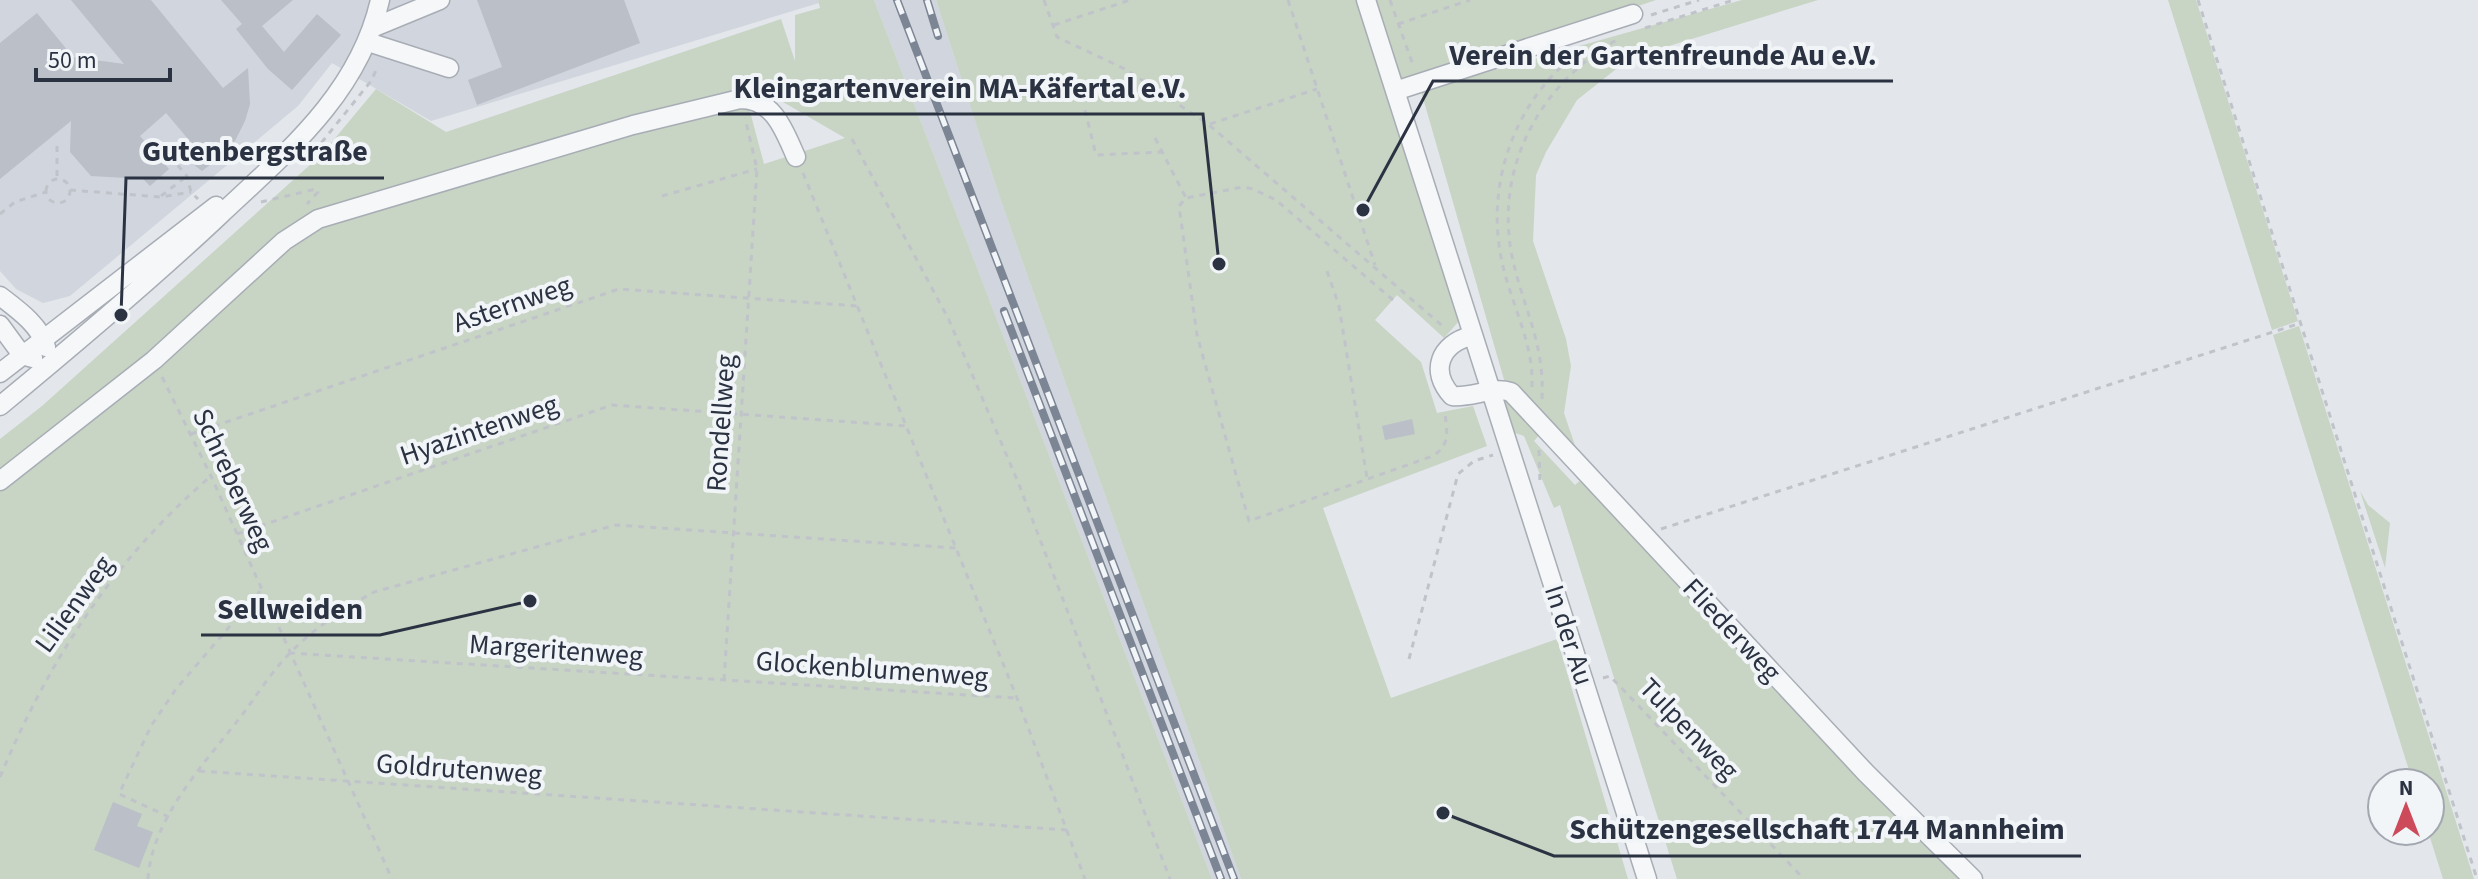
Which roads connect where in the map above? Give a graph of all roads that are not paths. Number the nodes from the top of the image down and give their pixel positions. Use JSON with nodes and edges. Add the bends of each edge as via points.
{"nodes":[{"id":1,"x":380,"y":0,"type":"edge"},
{"id":2,"x":440,"y":0,"type":"edge"},
{"id":3,"x":1366,"y":0,"type":"edge"},
{"id":4,"x":1641,"y":20,"type":"road end"},
{"id":5,"x":370,"y":35,"type":"junction"},
{"id":6,"x":449,"y":68,"type":"dead end"},
{"id":7,"x":1395,"y":91,"type":"junction"},
{"id":8,"x":796,"y":157,"type":"road end"},
{"id":9,"x":265,"y":173,"type":"junction"},
{"id":10,"x":0,"y":296,"type":"edge"},
{"id":11,"x":0,"y":325,"type":"edge"},
{"id":12,"x":43,"y":338,"type":"junction"},
{"id":13,"x":1464,"y":338,"type":"junction"},
{"id":14,"x":22,"y":355,"type":"junction"},
{"id":15,"x":50,"y":365,"type":"junction"},
{"id":16,"x":0,"y":373,"type":"edge"},
{"id":17,"x":1490,"y":391,"type":"junction"},
{"id":18,"x":0,"y":406,"type":"edge"},
{"id":19,"x":0,"y":481,"type":"edge"},
{"id":20,"x":1647,"y":879,"type":"edge"},
{"id":21,"x":1973,"y":879,"type":"edge"}],
"edges":[{"from":1,"to":5,"type":"street"},
{"from":2,"to":5,"type":"street"},
{"from":3,"to":7,"type":"street","name":"In der Au"},
{"from":4,"to":7,"type":"street"},
{"from":5,"to":6,"type":"street"},
{"from":5,"to":9,"type":"street","via":[[328,108]]},
{"from":7,"to":13,"type":"street","name":"In der Au"},
{"from":8,"to":19,"type":"street","via":[[769,107],[740,99],[633,125],[318,219],[284,241],[154,360]]},
{"from":9,"to":12,"type":"street"},
{"from":9,"to":15,"type":"street","via":[[151,281]]},
{"from":10,"to":12,"type":"street"},
{"from":11,"to":14,"type":"street"},
{"from":12,"to":14,"type":"street"},
{"from":12,"to":15,"type":"street"},
{"from":13,"to":17,"type":"street","name":"In der Au"},
{"from":13,"to":17,"type":"street","via":[[1446,349],[1438,367],[1441,385],[1452,396],[1470,398]]},
{"from":14,"to":15,"type":"street"},
{"from":14,"to":16,"type":"street"},
{"from":15,"to":18,"type":"street"},
{"from":17,"to":20,"type":"street","name":"In der Au"},
{"from":17,"to":21,"type":"street","name":"Fliederweg","via":[[1511,392],[1866,773]]}]}
